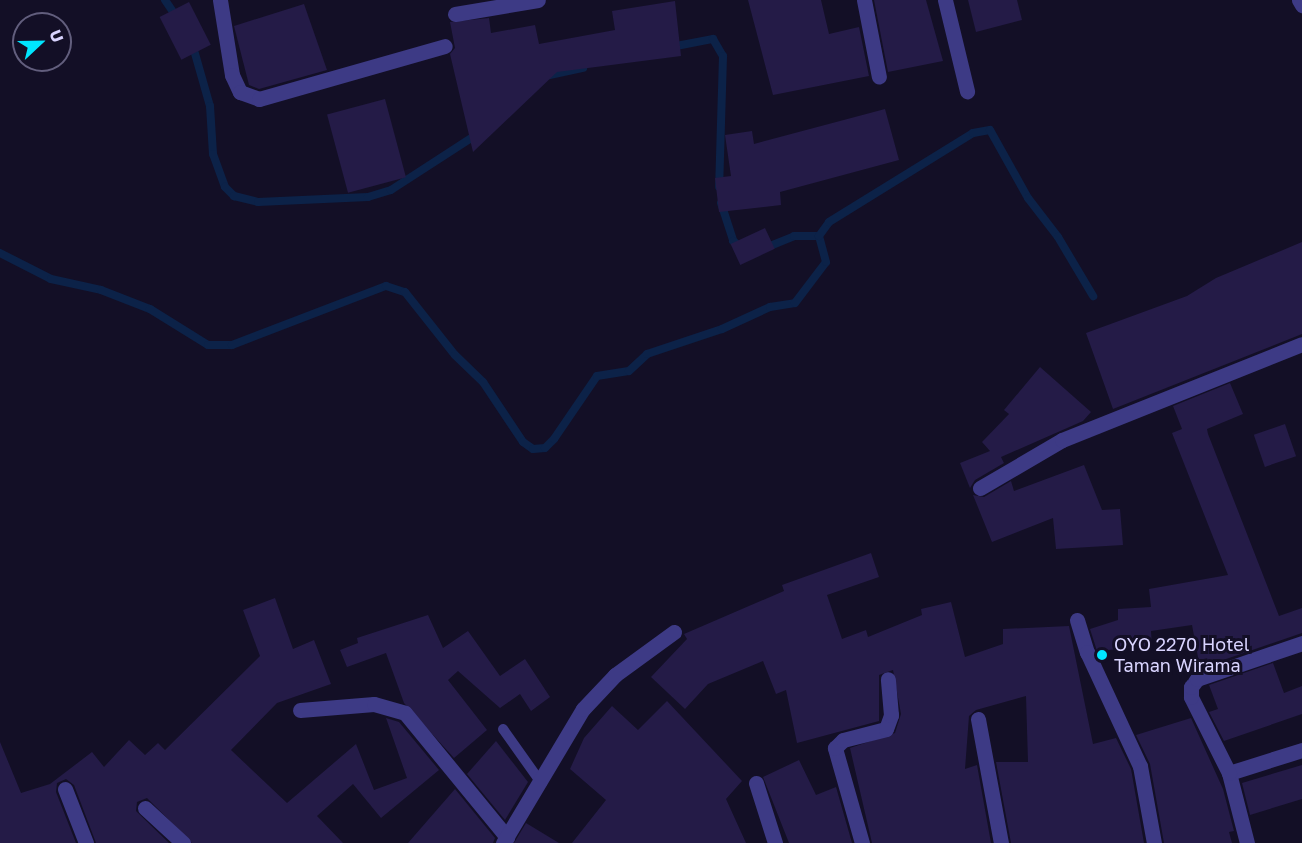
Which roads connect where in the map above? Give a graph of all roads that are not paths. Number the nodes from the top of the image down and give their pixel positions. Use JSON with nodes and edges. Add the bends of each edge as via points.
{"nodes":[{"id":1,"x":220,"y":0,"type":"edge"},
{"id":2,"x":538,"y":0,"type":"edge"},
{"id":3,"x":864,"y":0,"type":"edge"},
{"id":4,"x":945,"y":0,"type":"edge"},
{"id":5,"x":1299,"y":0,"type":"edge"},
{"id":6,"x":1302,"y":5,"type":"edge"},
{"id":7,"x":455,"y":14,"type":"dead end"},
{"id":8,"x":445,"y":46,"type":"dead end"},
{"id":9,"x":879,"y":77,"type":"dead end"},
{"id":10,"x":967,"y":90,"type":"dead end"},
{"id":11,"x":1302,"y":344,"type":"edge"},
{"id":12,"x":980,"y":488,"type":"dead end"},
{"id":13,"x":1077,"y":620,"type":"dead end"},
{"id":14,"x":674,"y":632,"type":"dead end"},
{"id":15,"x":1302,"y":643,"type":"edge"},
{"id":16,"x":888,"y":680,"type":"dead end"},
{"id":17,"x":300,"y":710,"type":"dead end"},
{"id":18,"x":978,"y":719,"type":"dead end"},
{"id":19,"x":504,"y":729,"type":"dead end"},
{"id":20,"x":1302,"y":750,"type":"edge"},
{"id":21,"x":1229,"y":773,"type":"junction"},
{"id":22,"x":756,"y":783,"type":"dead end"},
{"id":23,"x":542,"y":784,"type":"junction"},
{"id":24,"x":65,"y":789,"type":"dead end"},
{"id":25,"x":146,"y":808,"type":"dead end"},
{"id":26,"x":505,"y":840,"type":"edge"},
{"id":27,"x":86,"y":843,"type":"edge"},
{"id":28,"x":183,"y":843,"type":"edge"},
{"id":29,"x":774,"y":843,"type":"edge"},
{"id":30,"x":862,"y":843,"type":"edge"},
{"id":31,"x":1002,"y":843,"type":"edge"},
{"id":32,"x":1154,"y":843,"type":"edge"},
{"id":33,"x":1247,"y":843,"type":"edge"}],
"edges":[{"from":1,"to":8,"type":"street","via":[[232,75],[240,92],[259,99]]},
{"from":2,"to":7,"type":"street"},
{"from":3,"to":9,"type":"street"},
{"from":4,"to":10,"type":"street"},
{"from":5,"to":6,"type":"street"},
{"from":11,"to":12,"type":"street","via":[[1062,440]]},
{"from":13,"to":32,"type":"street","via":[[1087,652],[1140,766]]},
{"from":14,"to":23,"type":"street","via":[[615,675],[582,709]]},
{"from":15,"to":21,"type":"street","via":[[1197,679],[1191,687],[1191,697]]},
{"from":16,"to":30,"type":"street","via":[[891,715],[886,729],[843,740],[835,748]]},
{"from":17,"to":26,"type":"street","via":[[374,704],[405,713]]},
{"from":18,"to":31,"type":"street"},
{"from":19,"to":23,"type":"lane"},
{"from":20,"to":21,"type":"street"},
{"from":21,"to":33,"type":"street"},
{"from":22,"to":29,"type":"street"},
{"from":23,"to":26,"type":"street"},
{"from":24,"to":27,"type":"street"},
{"from":25,"to":28,"type":"street"}]}
